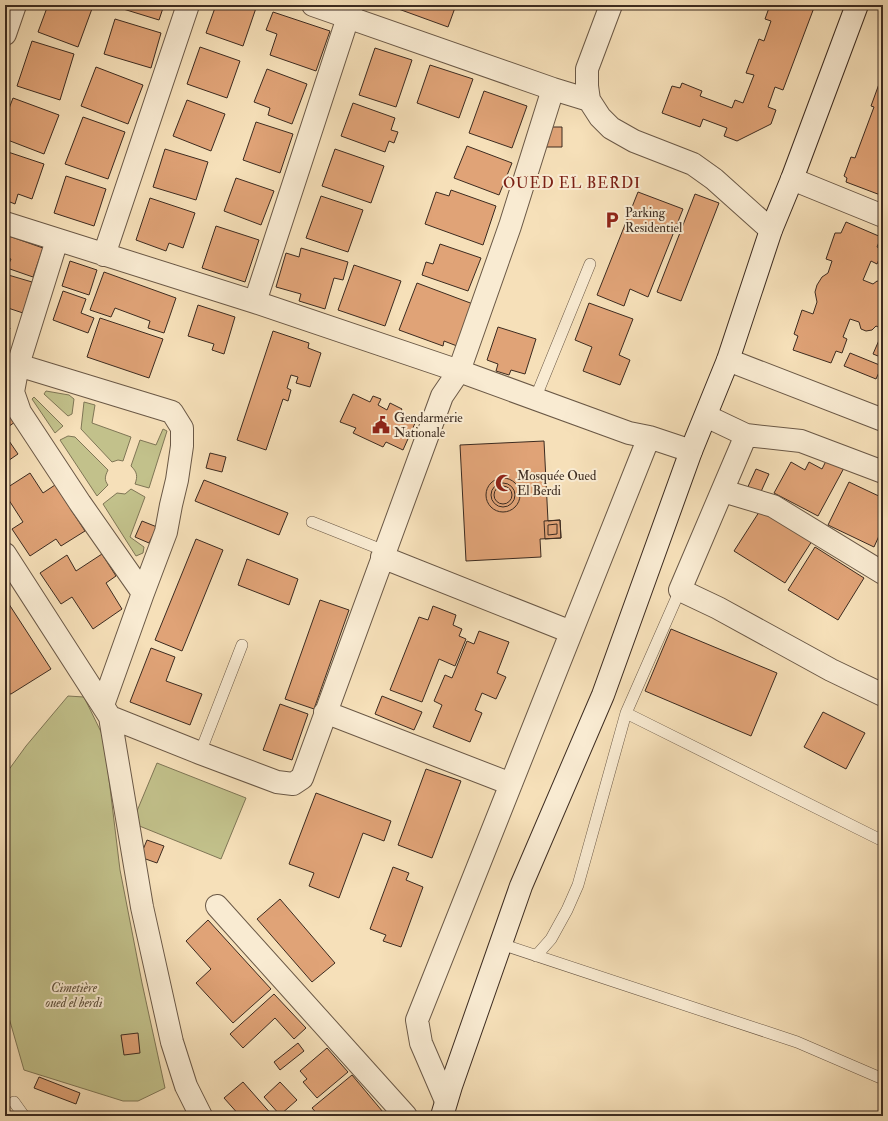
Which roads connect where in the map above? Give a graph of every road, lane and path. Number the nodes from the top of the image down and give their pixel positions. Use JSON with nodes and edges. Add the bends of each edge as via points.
{"nodes":[{"id":1,"x":15,"y":5,"type":"edge"},
{"id":2,"x":188,"y":5,"type":"edge"},
{"id":3,"x":313,"y":5,"type":"edge"},
{"id":4,"x":611,"y":5,"type":"edge"},
{"id":5,"x":857,"y":5,"type":"edge"},
{"id":6,"x":350,"y":11,"type":"edge"},
{"id":7,"x":5,"y":34,"type":"edge"},
{"id":8,"x":553,"y":90,"type":"junction"},
{"id":9,"x":589,"y":100,"type":"junction"},
{"id":10,"x":792,"y":179,"type":"junction"},
{"id":11,"x":883,"y":216,"type":"edge"},
{"id":12,"x":5,"y":223,"type":"edge"},
{"id":13,"x":771,"y":230,"type":"junction"},
{"id":14,"x":57,"y":240,"type":"junction"},
{"id":15,"x":104,"y":255,"type":"junction"},
{"id":16,"x":590,"y":264,"type":"dead end"},
{"id":17,"x":255,"y":302,"type":"junction"},
{"id":18,"x":728,"y":360,"type":"junction"},
{"id":19,"x":18,"y":366,"type":"junction"},
{"id":20,"x":459,"y":372,"type":"junction"},
{"id":21,"x":535,"y":399,"type":"junction"},
{"id":22,"x":706,"y":416,"type":"junction"},
{"id":23,"x":883,"y":420,"type":"edge"},
{"id":24,"x":746,"y":435,"type":"junction"},
{"id":25,"x":648,"y":437,"type":"junction"},
{"id":26,"x":691,"y":451,"type":"junction"},
{"id":27,"x":883,"y":472,"type":"edge"},
{"id":28,"x":722,"y":491,"type":"junction"},
{"id":29,"x":312,"y":522,"type":"dead end"},
{"id":30,"x":5,"y":554,"type":"edge"},
{"id":31,"x":384,"y":554,"type":"junction"},
{"id":32,"x":883,"y":573,"type":"edge"},
{"id":33,"x":680,"y":590,"type":"junction"},
{"id":34,"x":143,"y":593,"type":"junction"},
{"id":35,"x":571,"y":632,"type":"junction"},
{"id":36,"x":242,"y":645,"type":"dead end"},
{"id":37,"x":883,"y":695,"type":"edge"},
{"id":38,"x":107,"y":711,"type":"junction"},
{"id":39,"x":325,"y":712,"type":"junction"},
{"id":40,"x":626,"y":714,"type":"junction"},
{"id":41,"x":200,"y":753,"type":"junction"},
{"id":42,"x":511,"y":784,"type":"junction"},
{"id":43,"x":883,"y":841,"type":"edge"},
{"id":44,"x":217,"y":906,"type":"dead end"},
{"id":45,"x":501,"y":944,"type":"junction"},
{"id":46,"x":536,"y":956,"type":"junction"},
{"id":47,"x":883,"y":1079,"type":"edge"},
{"id":48,"x":14,"y":1102,"type":"dead end"},
{"id":49,"x":444,"y":1108,"type":"edge"},
{"id":50,"x":24,"y":1116,"type":"edge"},
{"id":51,"x":201,"y":1116,"type":"edge"},
{"id":52,"x":406,"y":1116,"type":"edge"}],
"edges":[{"from":1,"to":7,"type":"street"},
{"from":2,"to":15,"type":"street"},
{"from":3,"to":6,"type":"street"},
{"from":4,"to":9,"type":"street","via":[[587,68]]},
{"from":5,"to":10,"type":"street"},
{"from":6,"to":8,"type":"street"},
{"from":6,"to":17,"type":"street"},
{"from":8,"to":9,"type":"street"},
{"from":8,"to":20,"type":"street","via":[[510,226]]},
{"from":9,"to":13,"type":"street","via":[[611,128],[634,141],[694,164]]},
{"from":10,"to":11,"type":"street"},
{"from":10,"to":13,"type":"street"},
{"from":12,"to":14,"type":"street"},
{"from":13,"to":18,"type":"street"},
{"from":14,"to":15,"type":"street"},
{"from":14,"to":19,"type":"street"},
{"from":15,"to":17,"type":"street"},
{"from":16,"to":21,"type":"lane"},
{"from":17,"to":20,"type":"street"},
{"from":18,"to":22,"type":"street"},
{"from":18,"to":23,"type":"street"},
{"from":19,"to":34,"type":"street","via":[[13,392],[20,412]]},
{"from":19,"to":34,"type":"street","via":[[172,412],[182,428],[177,480],[166,532]]},
{"from":20,"to":21,"type":"street"},
{"from":20,"to":31,"type":"street","via":[[442,396]]},
{"from":21,"to":25,"type":"street","via":[[629,433]]},
{"from":22,"to":24,"type":"street"},
{"from":22,"to":26,"type":"street"},
{"from":24,"to":27,"type":"street","via":[[801,441]]},
{"from":24,"to":28,"type":"street"},
{"from":25,"to":26,"type":"street"},
{"from":25,"to":35,"type":"street"},
{"from":26,"to":45,"type":"street","via":[[603,695],[521,886]]},
{"from":28,"to":32,"type":"street","via":[[773,506]]},
{"from":28,"to":33,"type":"street"},
{"from":29,"to":31,"type":"lane"},
{"from":30,"to":38,"type":"street"},
{"from":31,"to":35,"type":"street"},
{"from":31,"to":39,"type":"street"},
{"from":33,"to":37,"type":"street"},
{"from":33,"to":40,"type":"lane"},
{"from":34,"to":38,"type":"street"},
{"from":35,"to":42,"type":"street"},
{"from":36,"to":41,"type":"lane"},
{"from":38,"to":41,"type":"street"},
{"from":38,"to":51,"type":"street","via":[[142,907],[170,1034],[186,1086]]},
{"from":39,"to":41,"type":"street","via":[[302,778],[293,784],[277,782]]},
{"from":39,"to":42,"type":"street"},
{"from":40,"to":43,"type":"lane"},
{"from":40,"to":46,"type":"lane","via":[[578,885],[551,939]]},
{"from":42,"to":49,"type":"street","via":[[417,1020],[421,1043]]},
{"from":44,"to":52,"type":"street"},
{"from":45,"to":46,"type":"lane"},
{"from":45,"to":49,"type":"street"},
{"from":46,"to":47,"type":"lane","via":[[797,1042]]},
{"from":48,"to":50,"type":"lane"}]}
